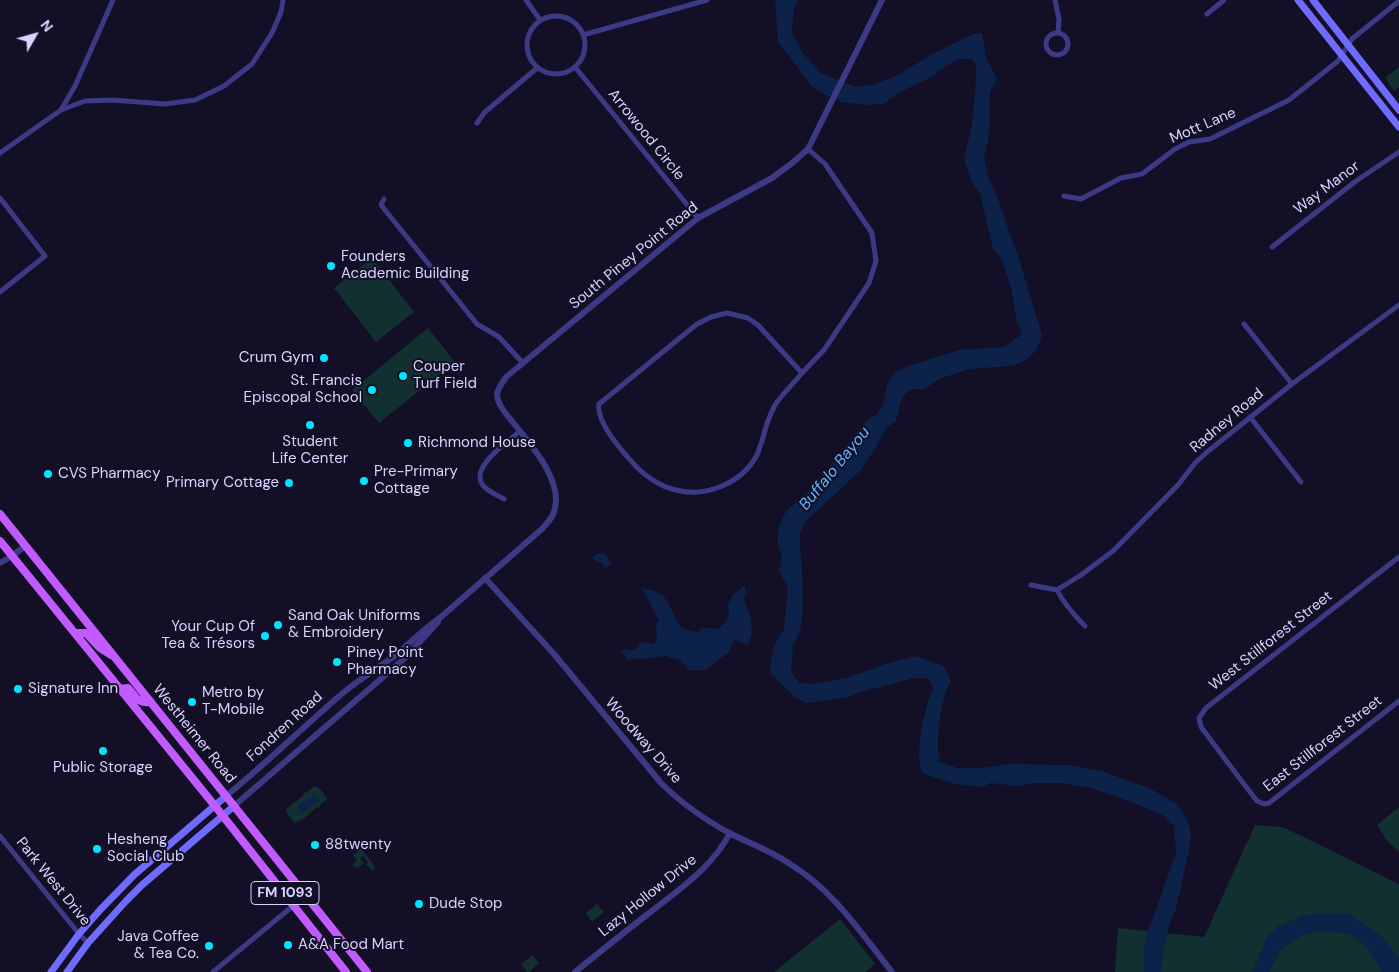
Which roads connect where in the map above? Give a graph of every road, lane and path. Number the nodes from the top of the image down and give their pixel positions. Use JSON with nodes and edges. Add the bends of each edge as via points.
{"nodes":[{"id":1,"x":113,"y":0,"type":"edge"},
{"id":2,"x":283,"y":0,"type":"edge"},
{"id":3,"x":526,"y":0,"type":"edge"},
{"id":4,"x":707,"y":0,"type":"edge"},
{"id":5,"x":882,"y":0,"type":"edge"},
{"id":6,"x":1056,"y":0,"type":"edge"},
{"id":7,"x":1224,"y":0,"type":"edge"},
{"id":8,"x":1298,"y":0,"type":"edge"},
{"id":9,"x":1312,"y":0,"type":"edge"},
{"id":10,"x":1399,"y":1,"type":"edge"},
{"id":11,"x":1207,"y":14,"type":"dead end"},
{"id":12,"x":540,"y":20,"type":"junction"},
{"id":13,"x":1058,"y":33,"type":"junction"},
{"id":14,"x":583,"y":35,"type":"junction"},
{"id":15,"x":1348,"y":44,"type":"junction"},
{"id":16,"x":1342,"y":55,"type":"junction"},
{"id":17,"x":575,"y":67,"type":"junction"},
{"id":18,"x":537,"y":68,"type":"junction"},
{"id":19,"x":61,"y":110,"type":"junction"},
{"id":20,"x":1399,"y":110,"type":"edge"},
{"id":21,"x":477,"y":124,"type":"dead end"},
{"id":22,"x":1399,"y":127,"type":"edge"},
{"id":23,"x":808,"y":149,"type":"junction"},
{"id":24,"x":1399,"y":152,"type":"edge"},
{"id":25,"x":0,"y":153,"type":"edge"},
{"id":26,"x":1064,"y":196,"type":"dead end"},
{"id":27,"x":0,"y":198,"type":"edge"},
{"id":28,"x":384,"y":199,"type":"dead end"},
{"id":29,"x":698,"y":218,"type":"junction"},
{"id":30,"x":1272,"y":247,"type":"dead end"},
{"id":31,"x":0,"y":292,"type":"edge"},
{"id":32,"x":1399,"y":305,"type":"edge"},
{"id":33,"x":1244,"y":324,"type":"dead end"},
{"id":34,"x":522,"y":362,"type":"junction"},
{"id":35,"x":802,"y":373,"type":"junction"},
{"id":36,"x":1292,"y":384,"type":"junction"},
{"id":37,"x":1250,"y":417,"type":"junction"},
{"id":38,"x":520,"y":431,"type":"junction"},
{"id":39,"x":1301,"y":482,"type":"dead end"},
{"id":40,"x":555,"y":492,"type":"joint"},
{"id":41,"x":504,"y":499,"type":"dead end"},
{"id":42,"x":0,"y":514,"type":"edge"},
{"id":43,"x":0,"y":540,"type":"edge"},
{"id":44,"x":25,"y":546,"type":"junction"},
{"id":45,"x":12,"y":556,"type":"junction"},
{"id":46,"x":1399,"y":557,"type":"edge"},
{"id":47,"x":0,"y":563,"type":"edge"},
{"id":48,"x":485,"y":578,"type":"junction"},
{"id":49,"x":1031,"y":585,"type":"dead end"},
{"id":50,"x":1057,"y":590,"type":"junction"},
{"id":51,"x":441,"y":617,"type":"junction"},
{"id":52,"x":1085,"y":626,"type":"dead end"},
{"id":53,"x":75,"y":633,"type":"junction"},
{"id":54,"x":115,"y":657,"type":"junction"},
{"id":55,"x":119,"y":689,"type":"junction"},
{"id":56,"x":1399,"y":701,"type":"edge"},
{"id":57,"x":151,"y":702,"type":"junction"},
{"id":58,"x":1224,"y":758,"type":"joint"},
{"id":59,"x":226,"y":796,"type":"junction"},
{"id":60,"x":215,"y":806,"type":"junction"},
{"id":61,"x":234,"y":806,"type":"junction"},
{"id":62,"x":222,"y":815,"type":"junction"},
{"id":63,"x":730,"y":833,"type":"junction"},
{"id":64,"x":0,"y":836,"type":"edge"},
{"id":65,"x":294,"y":905,"type":"junction"},
{"id":66,"x":79,"y":934,"type":"junction"},
{"id":67,"x":88,"y":943,"type":"junction"},
{"id":68,"x":51,"y":972,"type":"edge"},
{"id":69,"x":67,"y":972,"type":"edge"},
{"id":70,"x":213,"y":972,"type":"edge"},
{"id":71,"x":346,"y":972,"type":"edge"},
{"id":72,"x":367,"y":972,"type":"edge"},
{"id":73,"x":575,"y":972,"type":"edge"},
{"id":74,"x":892,"y":972,"type":"edge"}],
"edges":[{"from":1,"to":19,"type":"street"},
{"from":2,"to":19,"type":"street","via":[[272,34],[252,64],[224,86],[194,100],[165,104],[85,100]]},
{"from":3,"to":12,"type":"street"},
{"from":4,"to":14,"type":"street"},
{"from":5,"to":23,"type":"street","name":"South Piney Point Road"},
{"from":6,"to":13,"type":"street"},
{"from":7,"to":11,"type":"street"},
{"from":8,"to":16,"type":"main road"},
{"from":9,"to":15,"type":"main road"},
{"from":10,"to":15,"type":"street","name":"Mott Lane"},
{"from":12,"to":14,"type":"street","via":[[551,16],[564,17],[578,26]]},
{"from":12,"to":18,"type":"street","via":[[532,27],[526,49]]},
{"from":13,"to":13,"type":"street","via":[[1050,35],[1046,42],[1048,50],[1056,54],[1064,52],[1068,45],[1065,37]]},
{"from":14,"to":17,"type":"street","via":[[585,49]]},
{"from":15,"to":16,"type":"street","name":"Mott Lane"},
{"from":15,"to":20,"type":"main road"},
{"from":16,"to":22,"type":"main road"},
{"from":16,"to":26,"type":"street","name":"Mott Lane","via":[[1338,62],[1289,100],[1210,139],[1189,142],[1175,149],[1142,174],[1121,178],[1081,199]]},
{"from":17,"to":18,"type":"street","via":[[565,73],[554,74]]},
{"from":17,"to":29,"type":"street","name":"Arrowood Circle"},
{"from":18,"to":21,"type":"street","via":[[485,112]]},
{"from":19,"to":25,"type":"street"},
{"from":23,"to":29,"type":"street","name":"South Piney Point Road","via":[[772,178]]},
{"from":23,"to":35,"type":"street","via":[[825,164],[872,233],[876,261],[864,291],[824,350]]},
{"from":24,"to":30,"type":"street","name":"Way Manor","via":[[1356,181]]},
{"from":27,"to":31,"type":"street","via":[[45,256]]},
{"from":28,"to":34,"type":"street","via":[[381,205],[477,324],[498,337]]},
{"from":29,"to":34,"type":"street","name":"South Piney Point Road"},
{"from":32,"to":36,"type":"street","name":"Radney Road"},
{"from":33,"to":36,"type":"street"},
{"from":34,"to":38,"type":"street","name":"South Piney Point Road","via":[[506,377],[497,396]]},
{"from":35,"to":35,"type":"street","via":[[775,405],[757,455],[746,470],[731,482],[709,491],[675,490],[651,479],[632,463],[609,434],[598,412],[601,401],[697,324],[727,313],[748,318],[758,325]]},
{"from":36,"to":37,"type":"street","name":"Radney Road"},
{"from":37,"to":39,"type":"street"},
{"from":37,"to":50,"type":"street","name":"Radney Road","via":[[1207,452],[1113,551]]},
{"from":38,"to":40,"type":"street","name":"South Piney Point Road","via":[[550,474]]},
{"from":38,"to":41,"type":"street","via":[[483,464],[479,475],[482,485]]},
{"from":40,"to":48,"type":"street","name":"Fondren Road","via":[[555,509],[543,528]]},
{"from":42,"to":44,"type":"main road","name":"Westheimer Road","number":"FM 1093"},
{"from":43,"to":45,"type":"main road","name":"Westheimer Road","number":"FM 1093"},
{"from":44,"to":45,"type":"street"},
{"from":44,"to":54,"type":"main road","name":"Westheimer Road","number":"FM 1093"},
{"from":45,"to":47,"type":"street"},
{"from":45,"to":53,"type":"main road","name":"Westheimer Road","number":"FM 1093"},
{"from":46,"to":58,"type":"street","name":"West Stillforest Street","via":[[1206,708],[1199,718],[1201,727]]},
{"from":48,"to":51,"type":"street","name":"Fondren Road"},
{"from":48,"to":63,"type":"street","name":"Woodway Drive","via":[[554,654],[661,784],[692,810]]},
{"from":49,"to":50,"type":"street"},
{"from":50,"to":52,"type":"street"},
{"from":51,"to":59,"type":"street","name":"Fondren Road","via":[[343,694]]},
{"from":51,"to":61,"type":"street","name":"Fondren Road","via":[[405,658]]},
{"from":53,"to":54,"type":"main road","via":[[86,633],[100,648]]},
{"from":53,"to":55,"type":"main road","name":"Westheimer Road","number":"FM 1093"},
{"from":54,"to":57,"type":"main road","name":"Westheimer Road","number":"FM 1093"},
{"from":55,"to":57,"type":"main road","via":[[128,688],[140,701]]},
{"from":55,"to":60,"type":"main road","name":"Westheimer Road","number":"FM 1093"},
{"from":56,"to":58,"type":"street","name":"East Stillforest Street","via":[[1269,803],[1257,801]]},
{"from":57,"to":59,"type":"main road","name":"Westheimer Road","number":"FM 1093"},
{"from":59,"to":60,"type":"main road","name":"Fondren Road"},
{"from":59,"to":61,"type":"main road","name":"Westheimer Road","number":"FM 1093"},
{"from":60,"to":62,"type":"main road","name":"Westheimer Road","number":"FM 1093"},
{"from":60,"to":66,"type":"main road","name":"Fondren Road","via":[[134,876]]},
{"from":61,"to":62,"type":"main road","name":"Fondren Road"},
{"from":61,"to":72,"type":"main road","name":"Westheimer Road","number":"FM 1093"},
{"from":62,"to":65,"type":"main road","name":"Westheimer Road","number":"FM 1093"},
{"from":62,"to":67,"type":"main road","name":"Fondren Road","via":[[142,885]]},
{"from":63,"to":73,"type":"street","name":"Lazy Hollow Drive","via":[[717,855],[688,882]]},
{"from":63,"to":74,"type":"street","name":"Woodway Drive","via":[[763,848],[815,882],[840,906]]},
{"from":64,"to":66,"type":"street","name":"Park West Drive"},
{"from":65,"to":70,"type":"street"},
{"from":65,"to":71,"type":"main road","name":"Westheimer Road","number":"FM 1093"},
{"from":66,"to":67,"type":"street","name":"Park West Drive"},
{"from":66,"to":68,"type":"main road","name":"Fondren Road"},
{"from":67,"to":69,"type":"main road","name":"Fondren Road"}]}
